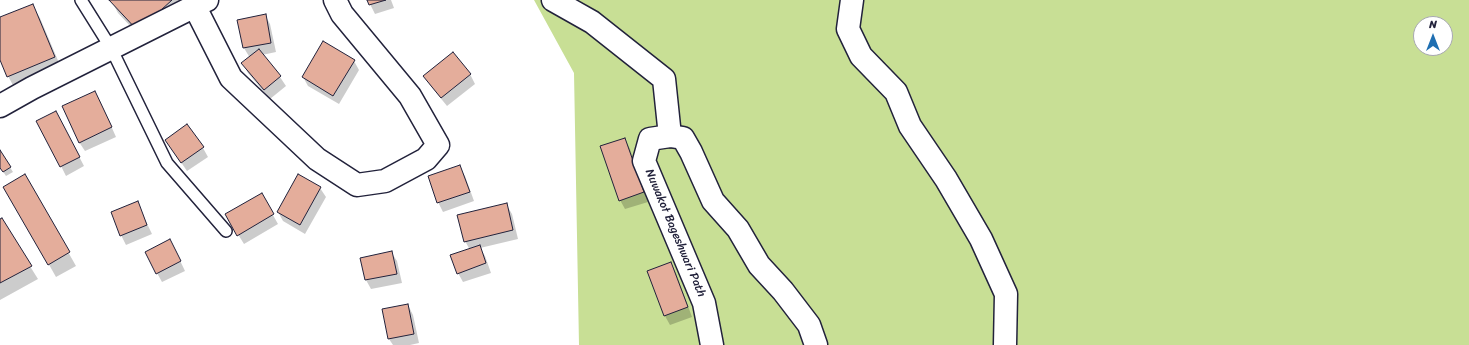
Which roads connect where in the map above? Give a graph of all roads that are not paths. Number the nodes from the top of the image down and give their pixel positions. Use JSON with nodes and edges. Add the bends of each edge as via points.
{"nodes":[{"id":1,"x":81,"y":0,"type":"edge"},
{"id":2,"x":335,"y":0,"type":"edge"},
{"id":3,"x":553,"y":0,"type":"edge"},
{"id":4,"x":852,"y":0,"type":"edge"},
{"id":5,"x":201,"y":3,"type":"edge"},
{"id":6,"x":111,"y":48,"type":"junction"},
{"id":7,"x":0,"y":106,"type":"edge"},
{"id":8,"x":670,"y":136,"type":"junction"},
{"id":9,"x":226,"y":231,"type":"dead end"},
{"id":10,"x":712,"y":345,"type":"edge"},
{"id":11,"x":816,"y":345,"type":"edge"},
{"id":12,"x":1006,"y":345,"type":"edge"}],
"edges":[{"from":1,"to":6,"type":"lane"},
{"from":2,"to":5,"type":"street","via":[[342,14],[410,96],[438,145],[426,158],[385,181],[357,185],[317,158],[231,78]]},
{"from":3,"to":8,"type":"street","via":[[592,22],[664,79]]},
{"from":4,"to":12,"type":"street","via":[[848,29],[861,56],[896,92],[910,126],[946,179],[981,239],[1006,294]]},
{"from":5,"to":6,"type":"street"},
{"from":6,"to":7,"type":"street"},
{"from":6,"to":9,"type":"lane","via":[[167,163]]},
{"from":8,"to":10,"type":"street","name":"Nuwakot Bageshwari Path","via":[[650,139],[644,161],[704,303]]},
{"from":8,"to":11,"type":"street","via":[[683,138],[713,201],[738,229],[759,265],[809,325]]}]}
